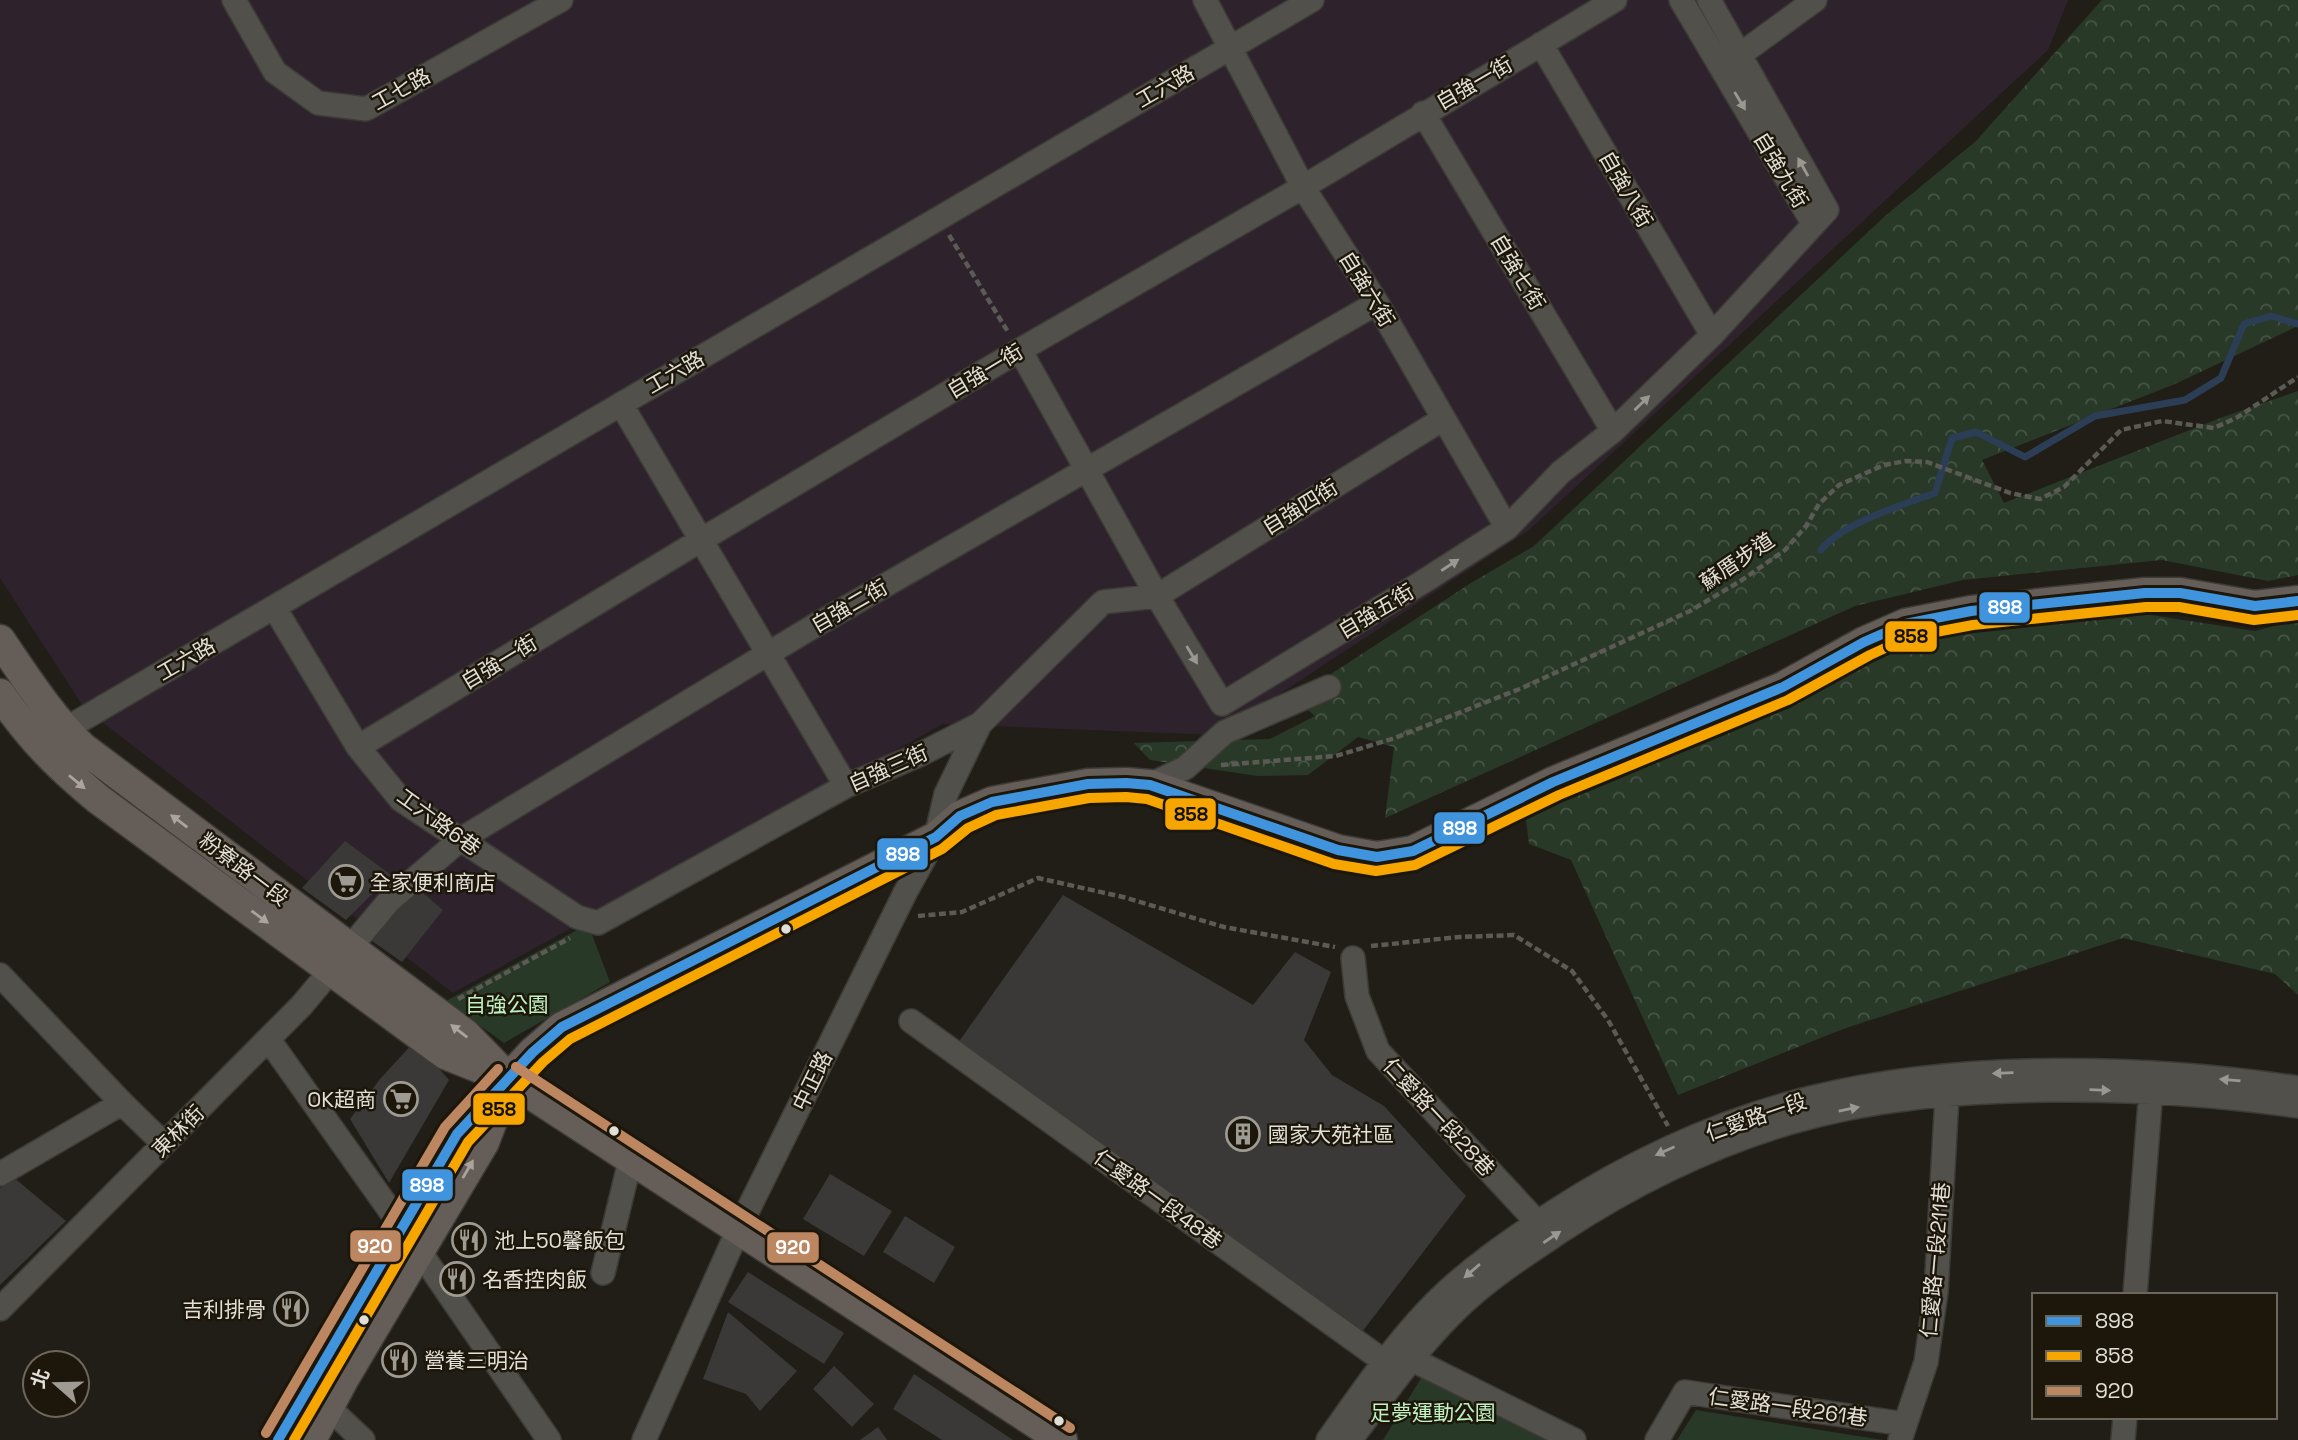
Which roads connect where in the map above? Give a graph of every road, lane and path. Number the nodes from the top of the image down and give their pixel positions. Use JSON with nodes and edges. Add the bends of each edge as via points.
{"nodes":[{"id":1,"x":234,"y":0,"type":"edge"},
{"id":2,"x":561,"y":0,"type":"edge"},
{"id":3,"x":1205,"y":0,"type":"edge"},
{"id":4,"x":1312,"y":0,"type":"edge"},
{"id":5,"x":1615,"y":0,"type":"edge"},
{"id":6,"x":1681,"y":0,"type":"edge"},
{"id":7,"x":1709,"y":0,"type":"edge"},
{"id":8,"x":1815,"y":0,"type":"edge"},
{"id":9,"x":1541,"y":44,"type":"junction"},
{"id":10,"x":1231,"y":47,"type":"junction"},
{"id":11,"x":1741,"y":55,"type":"junction"},
{"id":12,"x":1721,"y":69,"type":"junction"},
{"id":13,"x":1423,"y":113,"type":"junction"},
{"id":14,"x":1303,"y":187,"type":"junction"},
{"id":15,"x":939,"y":218,"type":"junction"},
{"id":16,"x":1813,"y":223,"type":"junction"},
{"id":17,"x":1377,"y":303,"type":"junction"},
{"id":18,"x":1712,"y":335,"type":"junction"},
{"id":19,"x":1020,"y":351,"type":"junction"},
{"id":20,"x":2298,"y":377,"type":"edge"},
{"id":21,"x":621,"y":404,"type":"junction"},
{"id":22,"x":1443,"y":419,"type":"junction"},
{"id":23,"x":1613,"y":431,"type":"junction"},
{"id":24,"x":1087,"y":470,"type":"junction"},
{"id":25,"x":1507,"y":528,"type":"junction"},
{"id":26,"x":701,"y":540,"type":"junction"},
{"id":27,"x":1157,"y":596,"type":"junction"},
{"id":28,"x":2298,"y":601,"type":"edge"},
{"id":29,"x":274,"y":607,"type":"junction"},
{"id":30,"x":0,"y":640,"type":"edge"},
{"id":31,"x":768,"y":654,"type":"junction"},
{"id":32,"x":1329,"y":687,"type":"dead end"},
{"id":33,"x":0,"y":694,"type":"edge"},
{"id":34,"x":980,"y":724,"type":"junction"},
{"id":35,"x":64,"y":730,"type":"junction"},
{"id":36,"x":38,"y":745,"type":"junction"},
{"id":37,"x":358,"y":747,"type":"junction"},
{"id":38,"x":1185,"y":768,"type":"junction"},
{"id":39,"x":1150,"y":785,"type":"junction"},
{"id":40,"x":846,"y":786,"type":"junction"},
{"id":41,"x":936,"y":837,"type":"junction"},
{"id":42,"x":461,"y":839,"type":"junction"},
{"id":43,"x":893,"y":918,"type":"junction"},
{"id":44,"x":598,"y":923,"type":"junction"},
{"id":45,"x":1357,"y":952,"type":"junction"},
{"id":46,"x":340,"y":958,"type":"junction"},
{"id":47,"x":0,"y":975,"type":"edge"},
{"id":48,"x":434,"y":1012,"type":"junction"},
{"id":49,"x":911,"y":1021,"type":"dead end"},
{"id":50,"x":269,"y":1040,"type":"junction"},
{"id":51,"x":508,"y":1079,"type":"junction"},
{"id":52,"x":2152,"y":1083,"type":"junction"},
{"id":53,"x":1948,"y":1084,"type":"junction"},
{"id":54,"x":2298,"y":1088,"type":"edge"},
{"id":55,"x":122,"y":1103,"type":"junction"},
{"id":56,"x":2298,"y":1107,"type":"edge"},
{"id":57,"x":164,"y":1144,"type":"junction"},
{"id":58,"x":1679,"y":1145,"type":"junction"},
{"id":59,"x":631,"y":1157,"type":"junction"},
{"id":60,"x":0,"y":1174,"type":"edge"},
{"id":61,"x":1537,"y":1222,"type":"junction"},
{"id":62,"x":401,"y":1226,"type":"junction"},
{"id":63,"x":739,"y":1228,"type":"junction"},
{"id":64,"x":420,"y":1252,"type":"junction"},
{"id":65,"x":603,"y":1273,"type":"dead end"},
{"id":66,"x":2135,"y":1293,"type":"edge"},
{"id":67,"x":0,"y":1309,"type":"edge"},
{"id":68,"x":1411,"y":1359,"type":"junction"},
{"id":69,"x":1385,"y":1362,"type":"junction"},
{"id":70,"x":328,"y":1407,"type":"junction"},
{"id":71,"x":2125,"y":1419,"type":"edge"},
{"id":72,"x":1902,"y":1432,"type":"edge"},
{"id":73,"x":278,"y":1440,"type":"edge"},
{"id":74,"x":311,"y":1440,"type":"edge"},
{"id":75,"x":363,"y":1440,"type":"edge"},
{"id":76,"x":549,"y":1440,"type":"edge"},
{"id":77,"x":644,"y":1440,"type":"edge"},
{"id":78,"x":1062,"y":1440,"type":"edge"},
{"id":79,"x":1328,"y":1440,"type":"edge"},
{"id":80,"x":1350,"y":1440,"type":"edge"},
{"id":81,"x":1574,"y":1440,"type":"edge"},
{"id":82,"x":1657,"y":1440,"type":"edge"},
{"id":83,"x":2123,"y":1440,"type":"edge"}],
"edges":[{"from":1,"to":2,"type":"street","name":"工七路","via":[[275,72],[318,103],[366,109]]},
{"from":3,"to":10,"type":"street","name":"自強六街"},
{"from":4,"to":10,"type":"street","name":"工六路"},
{"from":5,"to":9,"type":"street","name":"自強一街"},
{"from":6,"to":12,"type":"street","name":"自強九街"},
{"from":7,"to":11,"type":"street","name":"自強九街"},
{"from":8,"to":11,"type":"street"},
{"from":9,"to":13,"type":"street","name":"自強一街"},
{"from":9,"to":18,"type":"street","name":"自強八街"},
{"from":10,"to":14,"type":"street","name":"自強六街"},
{"from":10,"to":15,"type":"street","name":"工六路"},
{"from":11,"to":12,"type":"street"},
{"from":16,"to":11,"type":"street","name":"自強九街","one_way":true,"via":[[1827,210]]},
{"from":12,"to":16,"type":"street","name":"自強九街","one_way":true},
{"from":13,"to":14,"type":"street","name":"自強一街"},
{"from":13,"to":23,"type":"street","name":"自強七街"},
{"from":14,"to":17,"type":"street","name":"自強六街"},
{"from":14,"to":19,"type":"street","name":"自強一街"},
{"from":15,"to":19,"type":"path"},
{"from":15,"to":21,"type":"street","name":"工六路"},
{"from":16,"to":18,"type":"street","name":"自強五街"},
{"from":17,"to":22,"type":"street","name":"自強六街"},
{"from":17,"to":24,"type":"street","name":"自強二街"},
{"from":23,"to":18,"type":"street","name":"自強五街","one_way":true},
{"from":19,"to":24,"type":"street","name":"自強五街"},
{"from":19,"to":26,"type":"street","name":"自強一街"},
{"from":20,"to":38,"type":"path","name":"蘇厝步道","via":[[2214,428],[2162,421],[2122,430],[2064,487],[2040,499],[2010,493],[1927,462],[1884,465],[1839,485],[1785,550],[1742,580],[1689,611],[1471,709],[1336,755]]},
{"from":21,"to":26,"type":"street"},
{"from":21,"to":29,"type":"street","name":"工六路"},
{"from":22,"to":25,"type":"street","name":"自強六街"},
{"from":22,"to":27,"type":"street","name":"自強四街"},
{"from":23,"to":25,"type":"street","name":"自強五街","via":[[1560,472]]},
{"from":24,"to":27,"type":"street","name":"自強五街"},
{"from":24,"to":31,"type":"street","name":"自強二街"},
{"from":27,"to":25,"type":"street","name":"自強五街","one_way":true,"via":[[1222,704]]},
{"from":26,"to":31,"type":"street"},
{"from":26,"to":37,"type":"street","name":"自強一街"},
{"from":27,"to":34,"type":"street","name":"自強三街","via":[[1103,602]]},
{"from":28,"to":39,"type":"main road","via":[[2255,606],[2180,593],[2145,593],[1971,611],[1905,624],[1783,687],[1553,782],[1413,851],[1377,857],[1338,850]]},
{"from":29,"to":35,"type":"street","name":"工六路"},
{"from":29,"to":37,"type":"street","name":"工六路6巷"},
{"from":30,"to":35,"type":"main road","name":"粉寮路一段"},
{"from":31,"to":40,"type":"street"},
{"from":31,"to":42,"type":"street","name":"自強二街"},
{"from":32,"to":38,"type":"street","via":[[1224,732]]},
{"from":33,"to":36,"type":"main road","name":"粉寮路一段"},
{"from":34,"to":40,"type":"street","name":"自強三街"},
{"from":34,"to":41,"type":"street","name":"中正路","via":[[946,794]]},
{"from":35,"to":36,"type":"street","name":"工六路"},
{"from":46,"to":35,"type":"main road","name":"粉寮路一段","one_way":true},
{"from":36,"to":46,"type":"main road","name":"粉寮路一段","one_way":true,"via":[[98,799]]},
{"from":37,"to":42,"type":"street","name":"工六路6巷","via":[[401,800]]},
{"from":38,"to":39,"type":"street"},
{"from":39,"to":41,"type":"main road","via":[[1088,784],[992,802],[960,816]]},
{"from":40,"to":44,"type":"street","name":"自強三街"},
{"from":41,"to":43,"type":"street","name":"中正路"},
{"from":41,"to":51,"type":"main road","via":[[562,1027]]},
{"from":42,"to":44,"type":"street","name":"工六路6巷","via":[[577,917]]},
{"from":42,"to":46,"type":"street","name":"自強二街","via":[[389,901]]},
{"from":43,"to":45,"type":"path","via":[[962,912],[1038,878],[1224,927]]},
{"from":43,"to":63,"type":"street","name":"中正路"},
{"from":44,"to":48,"type":"path"},
{"from":45,"to":58,"type":"path","via":[[1459,937],[1514,935],[1572,971],[1608,1020]]},
{"from":45,"to":61,"type":"street","name":"仁愛路一段28巷","via":[[1357,996],[1378,1051]]},
{"from":46,"to":48,"type":"main road","name":"粉寮路一段"},
{"from":46,"to":50,"type":"street","name":"東林街"},
{"from":46,"to":51,"type":"main road","name":"粉寮路一段","via":[[445,1054]]},
{"from":47,"to":55,"type":"street"},
{"from":51,"to":48,"type":"main road","name":"粉寮路一段","one_way":true,"via":[[465,1034]]},
{"from":49,"to":69,"type":"street","name":"仁愛路一段48巷"},
{"from":50,"to":57,"type":"street","name":"東林街"},
{"from":50,"to":62,"type":"street"},
{"from":51,"to":59,"type":"main road","name":"粉寮路一段"},
{"from":51,"to":62,"type":"main road","via":[[457,1133]]},
{"from":64,"to":51,"type":"main road","one_way":true,"via":[[484,1142]]},
{"from":52,"to":53,"type":"street","name":"仁愛路一段","via":[[2092,1072]]},
{"from":54,"to":52,"type":"street","name":"仁愛路一段","one_way":true},
{"from":52,"to":56,"type":"street","name":"仁愛路一段"},
{"from":52,"to":66,"type":"street"},
{"from":53,"to":58,"type":"street","name":"仁愛路一段","via":[[1881,1083],[1810,1098],[1739,1119]]},
{"from":68,"to":53,"type":"street","name":"仁愛路一段","one_way":true,"via":[[1456,1309],[1522,1257],[1659,1174],[1789,1123]]},
{"from":53,"to":72,"type":"street","name":"仁愛路一段211巷","via":[[1936,1292],[1926,1362]]},
{"from":55,"to":57,"type":"street"},
{"from":55,"to":60,"type":"street"},
{"from":57,"to":67,"type":"street","name":"東林街"},
{"from":58,"to":61,"type":"street","name":"仁愛路一段","one_way":true,"via":[[1583,1193]]},
{"from":59,"to":63,"type":"main road","name":"粉寮路一段"},
{"from":59,"to":65,"type":"street"},
{"from":61,"to":69,"type":"street","name":"仁愛路一段","one_way":true,"via":[[1430,1308]]},
{"from":62,"to":73,"type":"main road"},
{"from":63,"to":77,"type":"street","name":"中正路"},
{"from":63,"to":78,"type":"main road","name":"粉寮路一段"},
{"from":64,"to":70,"type":"main road"},
{"from":64,"to":76,"type":"street"},
{"from":68,"to":69,"type":"street"},
{"from":68,"to":80,"type":"street","name":"仁愛路一段"},
{"from":68,"to":81,"type":"street"},
{"from":69,"to":79,"type":"street","name":"仁愛路一段"},
{"from":70,"to":74,"type":"main road"},
{"from":70,"to":75,"type":"street"},
{"from":71,"to":83,"type":"street"},
{"from":72,"to":82,"type":"street","name":"仁愛路一段261巷","via":[[1685,1391]]}]}
